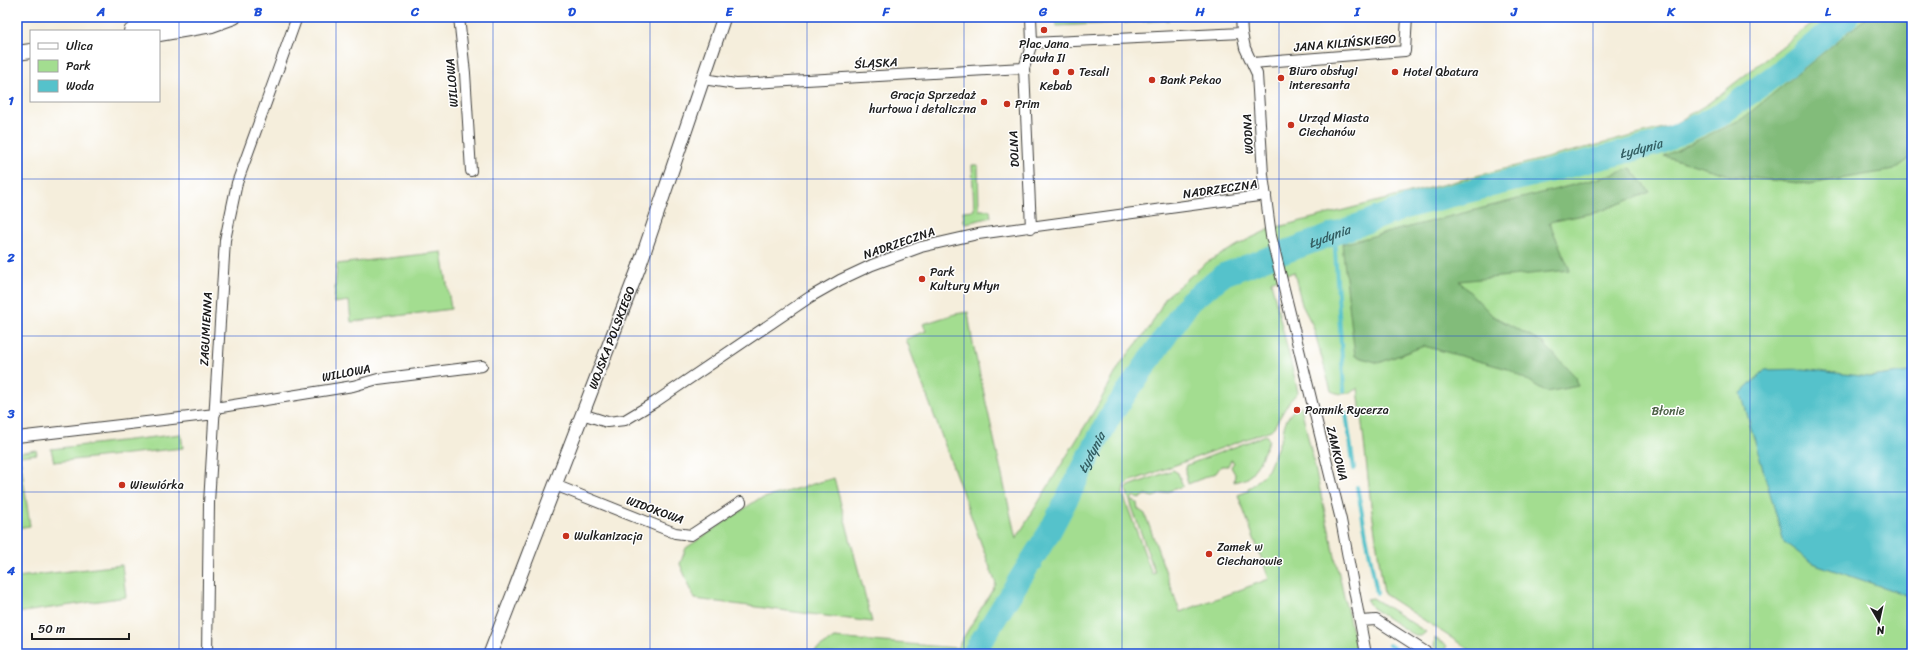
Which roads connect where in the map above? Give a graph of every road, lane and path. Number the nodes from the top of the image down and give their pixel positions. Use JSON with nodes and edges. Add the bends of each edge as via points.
{"nodes":[{"id":1,"x":194,"y":17,"type":"edge"},
{"id":2,"x":234,"y":17,"type":"edge"},
{"id":3,"x":297,"y":17,"type":"edge"},
{"id":4,"x":459,"y":17,"type":"edge"},
{"id":5,"x":724,"y":17,"type":"edge"},
{"id":6,"x":1031,"y":17,"type":"edge"},
{"id":7,"x":1241,"y":17,"type":"edge"},
{"id":8,"x":1407,"y":17,"type":"edge"},
{"id":9,"x":157,"y":25,"type":"edge"},
{"id":10,"x":135,"y":30,"type":"edge"},
{"id":11,"x":1242,"y":34,"type":"junction"},
{"id":12,"x":1032,"y":43,"type":"junction"},
{"id":13,"x":30,"y":51,"type":"edge"},
{"id":14,"x":17,"y":53,"type":"edge"},
{"id":15,"x":1253,"y":63,"type":"junction"},
{"id":16,"x":1024,"y":68,"type":"junction"},
{"id":17,"x":703,"y":79,"type":"junction"},
{"id":18,"x":471,"y":171,"type":"dead end"},
{"id":19,"x":1266,"y":195,"type":"junction"},
{"id":20,"x":1031,"y":228,"type":"junction"},
{"id":21,"x":1271,"y":236,"type":"joint"},
{"id":22,"x":482,"y":366,"type":"dead end"},
{"id":23,"x":215,"y":411,"type":"junction"},
{"id":24,"x":582,"y":414,"type":"junction"},
{"id":25,"x":17,"y":437,"type":"edge"},
{"id":26,"x":555,"y":485,"type":"junction"},
{"id":27,"x":741,"y":502,"type":"dead end"},
{"id":28,"x":1361,"y":621,"type":"junction"},
{"id":29,"x":207,"y":654,"type":"edge"},
{"id":30,"x":490,"y":654,"type":"edge"},
{"id":31,"x":1366,"y":654,"type":"edge"},
{"id":32,"x":1429,"y":654,"type":"edge"}],
"edges":[{"from":1,"to":9,"type":"main road"},
{"from":2,"to":9,"type":"main road","via":[[212,25]]},
{"from":3,"to":23,"type":"street","name":"ZAGUMIENNA","via":[[237,183],[229,214],[223,258]]},
{"from":4,"to":18,"type":"street","name":"WILLOWA"},
{"from":5,"to":17,"type":"street","name":"WOJSKA POLSKIEGO"},
{"from":6,"to":12,"type":"street"},
{"from":7,"to":11,"type":"street"},
{"from":8,"to":15,"type":"street","name":"JANA KILIŃSKIEGO","via":[[1405,51]]},
{"from":9,"to":10,"type":"main road"},
{"from":11,"to":12,"type":"street"},
{"from":11,"to":15,"type":"street","name":"WODNA","via":[[1245,48]]},
{"from":12,"to":16,"type":"street"},
{"from":13,"to":14,"type":"main road"},
{"from":15,"to":19,"type":"street","name":"WODNA","via":[[1258,85]]},
{"from":16,"to":17,"type":"street","name":"ŚLĄSKA","via":[[736,84]]},
{"from":16,"to":20,"type":"street","name":"DOLNA"},
{"from":17,"to":24,"type":"street","name":"WOJSKA POLSKIEGO","via":[[638,267]]},
{"from":19,"to":20,"type":"street","name":"NADRZECZNA"},
{"from":19,"to":21,"type":"street","name":"WODNA"},
{"from":20,"to":24,"type":"street","name":"NADRZECZNA","via":[[954,239],[922,247],[872,265],[810,297],[659,400],[625,420],[607,422]]},
{"from":21,"to":28,"type":"street","name":"ZAMKOWA","via":[[1341,520]]},
{"from":22,"to":23,"type":"street","name":"WILLOWA","via":[[378,379],[354,386]]},
{"from":23,"to":25,"type":"street","name":"WILLOWA"},
{"from":23,"to":29,"type":"street","name":"ZAGUMIENNA","via":[[209,503]]},
{"from":24,"to":26,"type":"street","name":"WOJSKA POLSKIEGO"},
{"from":26,"to":27,"type":"street","name":"WIDOKOWA","via":[[675,533],[691,536]]},
{"from":26,"to":30,"type":"street","name":"WOJSKA POLSKIEGO"},
{"from":28,"to":31,"type":"street","name":"ZAMKOWA"},
{"from":28,"to":32,"type":"street","via":[[1376,620]]}]}
